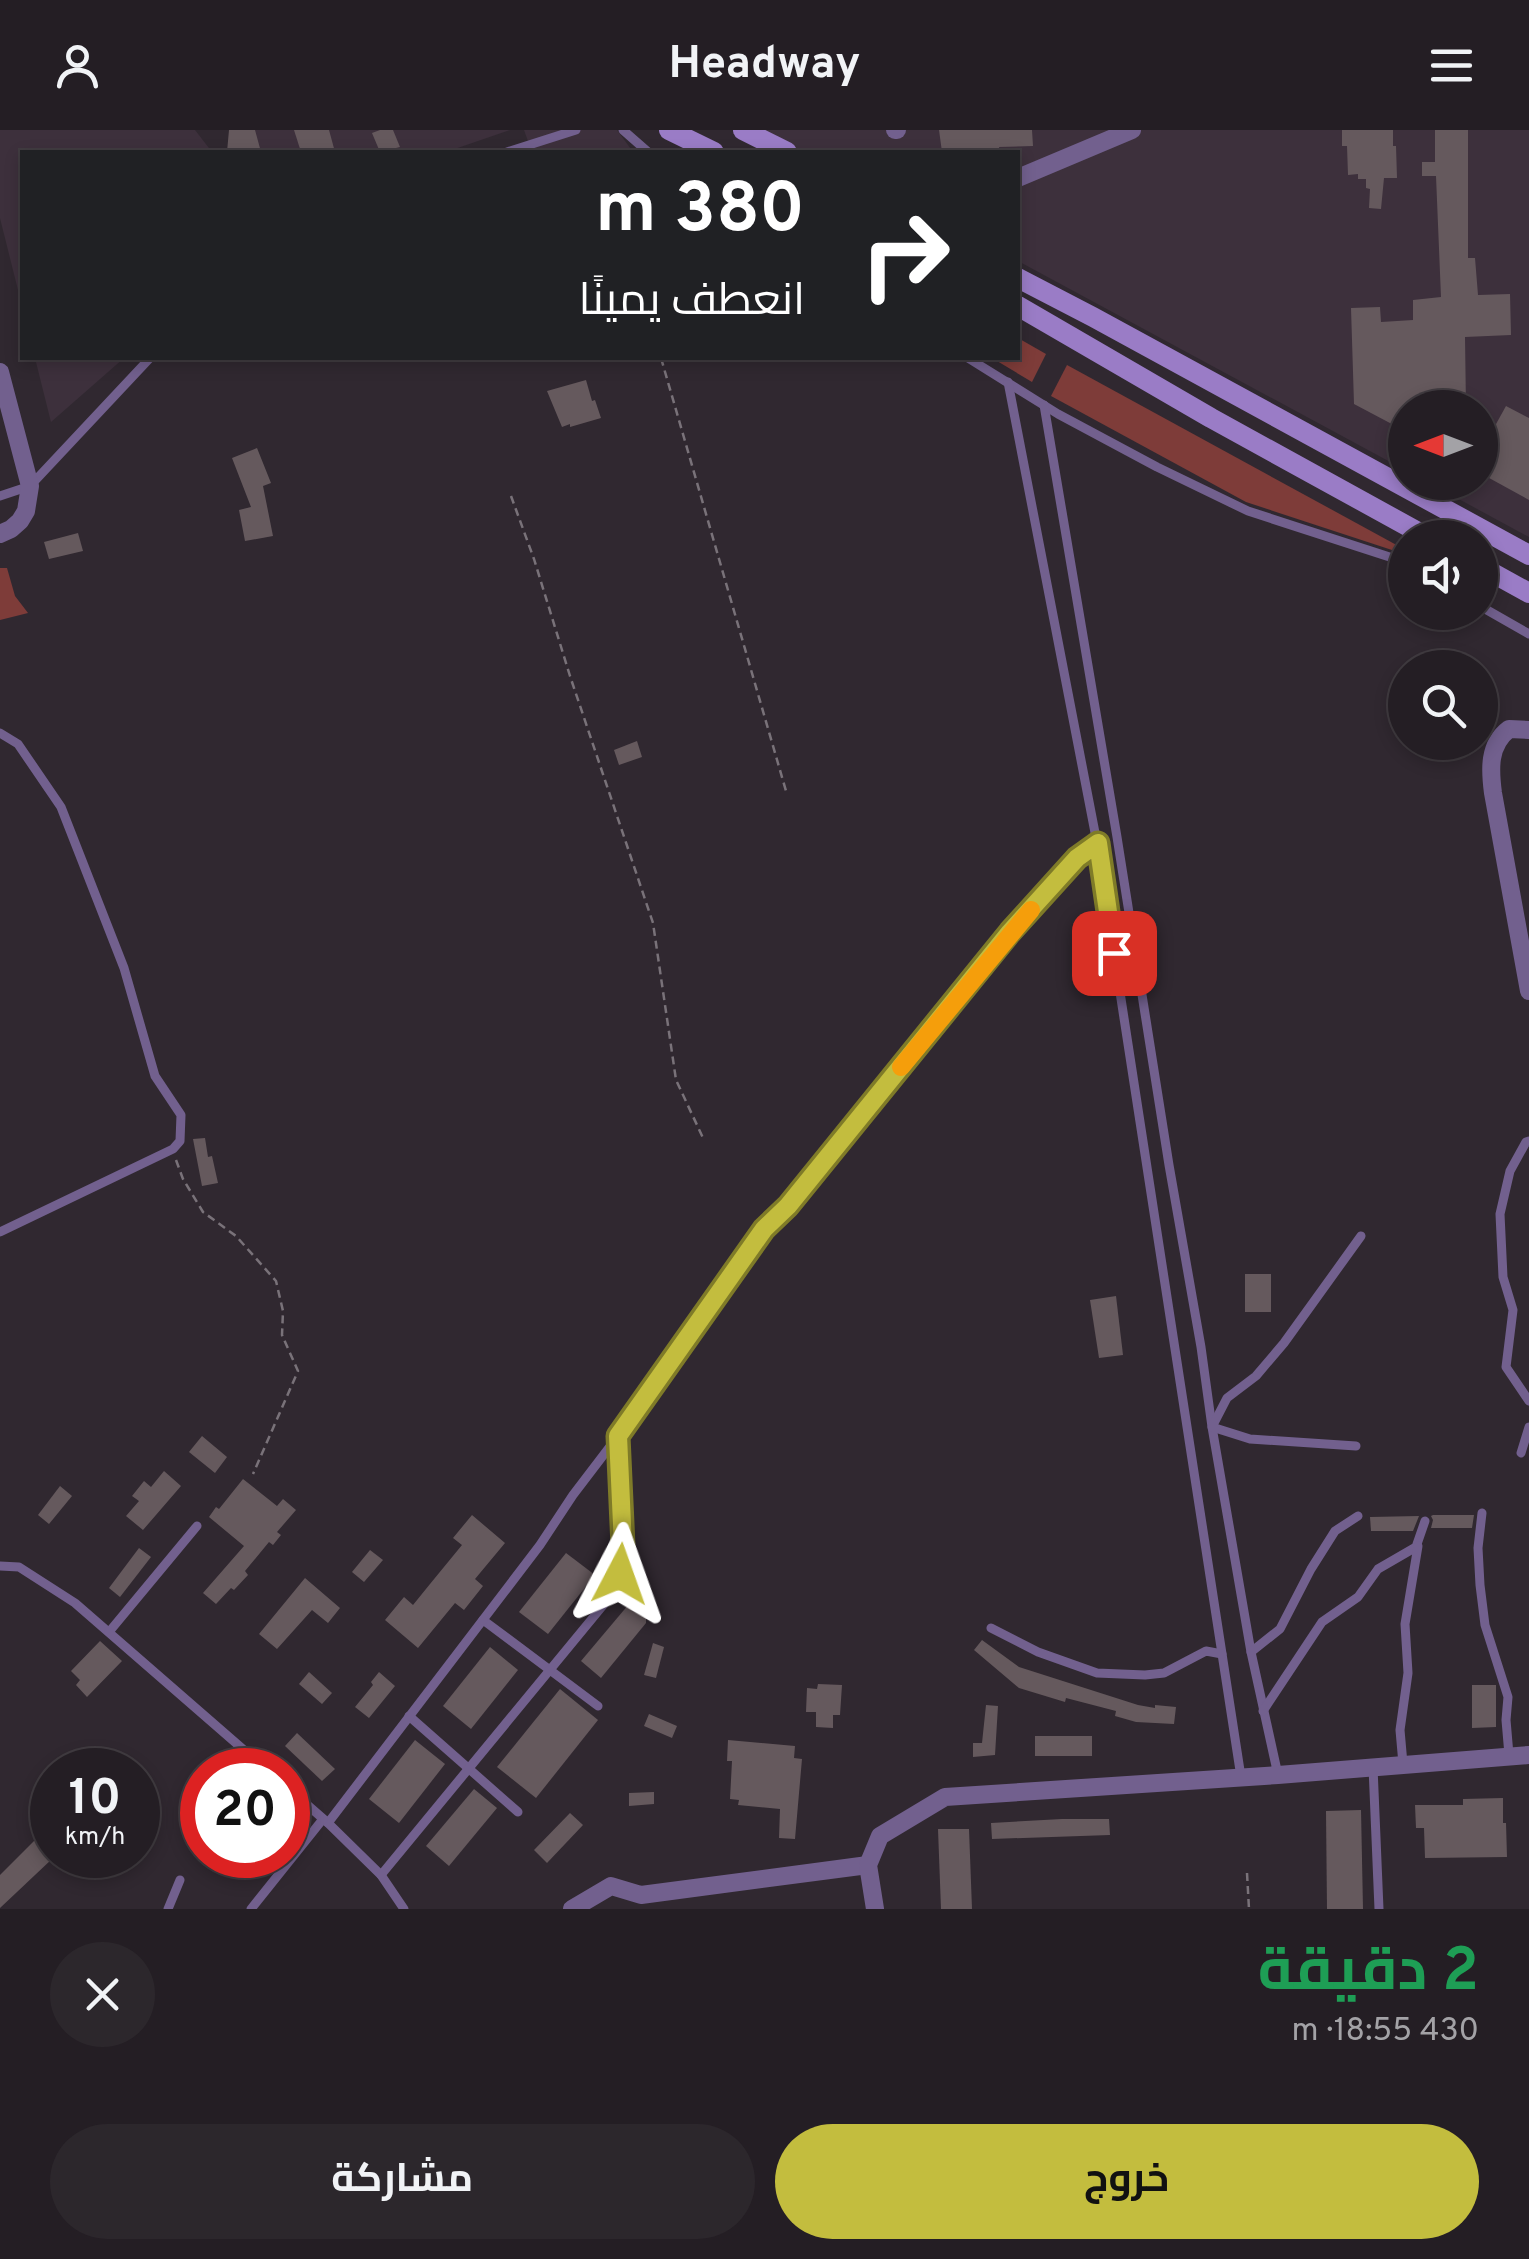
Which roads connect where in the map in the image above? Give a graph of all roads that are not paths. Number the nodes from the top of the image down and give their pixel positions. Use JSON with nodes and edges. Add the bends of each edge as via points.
{"nodes":[{"id":1,"x":576,"y":130,"type":"edge"},
{"id":2,"x":623,"y":130,"type":"edge"},
{"id":3,"x":669,"y":130,"type":"edge"},
{"id":4,"x":743,"y":130,"type":"edge"},
{"id":5,"x":1132,"y":130,"type":"edge"},
{"id":6,"x":513,"y":150,"type":"edge"},
{"id":7,"x":646,"y":150,"type":"edge"},
{"id":8,"x":710,"y":150,"type":"edge"},
{"id":9,"x":782,"y":150,"type":"edge"},
{"id":10,"x":1020,"y":177,"type":"edge"},
{"id":11,"x":1020,"y":279,"type":"edge"},
{"id":12,"x":1020,"y":307,"type":"edge"},
{"id":13,"x":148,"y":360,"type":"edge"},
{"id":14,"x":971,"y":360,"type":"edge"},
{"id":15,"x":0,"y":372,"type":"edge"},
{"id":16,"x":1008,"y":382,"type":"junction"},
{"id":17,"x":1044,"y":405,"type":"junction"},
{"id":18,"x":30,"y":486,"type":"junction"},
{"id":19,"x":0,"y":496,"type":"edge"},
{"id":20,"x":1395,"y":520,"type":"edge"},
{"id":21,"x":0,"y":534,"type":"edge"},
{"id":22,"x":1529,"y":555,"type":"edge"},
{"id":23,"x":1388,"y":556,"type":"edge"},
{"id":24,"x":1498,"y":576,"type":"edge"},
{"id":25,"x":1529,"y":592,"type":"edge"},
{"id":26,"x":1498,"y":616,"type":"edge"},
{"id":27,"x":1529,"y":634,"type":"edge"},
{"id":28,"x":1529,"y":730,"type":"edge"},
{"id":29,"x":0,"y":732,"type":"edge"},
{"id":30,"x":1098,"y":843,"type":"junction"},
{"id":31,"x":1529,"y":991,"type":"edge"},
{"id":32,"x":1529,"y":1141,"type":"edge"},
{"id":33,"x":0,"y":1232,"type":"edge"},
{"id":34,"x":1361,"y":1236,"type":"dead end"},
{"id":35,"x":1529,"y":1401,"type":"edge"},
{"id":36,"x":1212,"y":1427,"type":"junction"},
{"id":37,"x":1529,"y":1427,"type":"edge"},
{"id":38,"x":618,"y":1436,"type":"junction"},
{"id":39,"x":1356,"y":1446,"type":"dead end"},
{"id":40,"x":1521,"y":1454,"type":"dead end"},
{"id":41,"x":1482,"y":1513,"type":"dead end"},
{"id":42,"x":1358,"y":1516,"type":"dead end"},
{"id":43,"x":1425,"y":1521,"type":"dead end"},
{"id":44,"x":197,"y":1526,"type":"dead end"},
{"id":45,"x":1419,"y":1539,"type":"junction"},
{"id":46,"x":0,"y":1566,"type":"edge"},
{"id":47,"x":482,"y":1620,"type":"junction"},
{"id":48,"x":990,"y":1628,"type":"dead end"},
{"id":49,"x":108,"y":1632,"type":"junction"},
{"id":50,"x":1251,"y":1652,"type":"junction"},
{"id":51,"x":1222,"y":1654,"type":"junction"},
{"id":52,"x":550,"y":1670,"type":"junction"},
{"id":53,"x":598,"y":1706,"type":"dead end"},
{"id":54,"x":1263,"y":1711,"type":"junction"},
{"id":55,"x":409,"y":1716,"type":"junction"},
{"id":56,"x":242,"y":1748,"type":"edge"},
{"id":57,"x":1529,"y":1755,"type":"edge"},
{"id":58,"x":1509,"y":1756,"type":"junction"},
{"id":59,"x":1403,"y":1764,"type":"junction"},
{"id":60,"x":1373,"y":1767,"type":"junction"},
{"id":61,"x":469,"y":1768,"type":"junction"},
{"id":62,"x":1278,"y":1775,"type":"junction"},
{"id":63,"x":1241,"y":1778,"type":"junction"},
{"id":64,"x":310,"y":1807,"type":"edge"},
{"id":65,"x":518,"y":1812,"type":"dead end"},
{"id":66,"x":326,"y":1821,"type":"junction"},
{"id":67,"x":868,"y":1865,"type":"junction"},
{"id":68,"x":381,"y":1875,"type":"junction"},
{"id":69,"x":180,"y":1880,"type":"dead end"},
{"id":70,"x":168,"y":1909,"type":"edge"},
{"id":71,"x":251,"y":1909,"type":"edge"},
{"id":72,"x":404,"y":1909,"type":"edge"},
{"id":73,"x":572,"y":1909,"type":"edge"},
{"id":74,"x":875,"y":1909,"type":"edge"},
{"id":75,"x":1379,"y":1909,"type":"edge"}],
"edges":[{"from":1,"to":6,"type":"lane"},
{"from":2,"to":7,"type":"lane"},
{"from":3,"to":8,"type":"main road"},
{"from":4,"to":9,"type":"main road"},
{"from":5,"to":10,"type":"street"},
{"from":11,"to":22,"type":"main road"},
{"from":12,"to":20,"type":"main road"},
{"from":13,"to":18,"type":"lane"},
{"from":14,"to":16,"type":"lane"},
{"from":15,"to":18,"type":"street"},
{"from":16,"to":17,"type":"lane"},
{"from":16,"to":30,"type":"lane"},
{"from":17,"to":23,"type":"lane","via":[[1248,511]]},
{"from":17,"to":36,"type":"lane"},
{"from":18,"to":19,"type":"lane"},
{"from":18,"to":21,"type":"street","via":[[20,521]]},
{"from":24,"to":25,"type":"main road"},
{"from":26,"to":27,"type":"lane"},
{"from":28,"to":31,"type":"street","via":[[1500,736],[1491,763]]},
{"from":29,"to":33,"type":"lane","via":[[18,744],[61,807],[124,968],[155,1076],[181,1115],[180,1141],[172,1150]]},
{"from":30,"to":38,"type":"lane","via":[[1010,932],[764,1229]]},
{"from":30,"to":51,"type":"lane"},
{"from":32,"to":35,"type":"lane","via":[[1510,1171],[1500,1214],[1503,1277],[1513,1310],[1506,1367]]},
{"from":34,"to":36,"type":"lane","via":[[1284,1343],[1227,1398]]},
{"from":36,"to":39,"type":"lane","via":[[1250,1439]]},
{"from":36,"to":50,"type":"lane"},
{"from":37,"to":40,"type":"lane"},
{"from":38,"to":47,"type":"lane"},
{"from":38,"to":52,"type":"lane","via":[[620,1574],[606,1602]]},
{"from":41,"to":58,"type":"lane","via":[[1480,1585],[1508,1697]]},
{"from":42,"to":50,"type":"lane","via":[[1334,1531],[1280,1629]]},
{"from":43,"to":45,"type":"lane"},
{"from":44,"to":49,"type":"lane"},
{"from":45,"to":54,"type":"lane","via":[[1322,1622]]},
{"from":45,"to":59,"type":"lane","via":[[1405,1624]]},
{"from":46,"to":49,"type":"lane","via":[[19,1568]]},
{"from":47,"to":52,"type":"lane"},
{"from":47,"to":55,"type":"lane"},
{"from":48,"to":51,"type":"lane","via":[[1097,1673],[1164,1673],[1206,1651]]},
{"from":49,"to":56,"type":"lane"},
{"from":50,"to":54,"type":"lane"},
{"from":51,"to":63,"type":"lane"},
{"from":52,"to":53,"type":"lane"},
{"from":52,"to":61,"type":"lane"},
{"from":54,"to":62,"type":"lane"},
{"from":55,"to":61,"type":"lane"},
{"from":55,"to":66,"type":"lane"},
{"from":57,"to":58,"type":"street"},
{"from":58,"to":59,"type":"street"},
{"from":59,"to":60,"type":"street"},
{"from":60,"to":62,"type":"street"},
{"from":60,"to":75,"type":"lane"},
{"from":61,"to":65,"type":"lane"},
{"from":61,"to":68,"type":"lane"},
{"from":62,"to":63,"type":"street"},
{"from":63,"to":67,"type":"street","via":[[945,1797],[880,1836]]},
{"from":64,"to":66,"type":"lane"},
{"from":66,"to":68,"type":"lane"},
{"from":66,"to":71,"type":"lane"},
{"from":67,"to":73,"type":"street","via":[[641,1894],[611,1886]]},
{"from":67,"to":74,"type":"street"},
{"from":68,"to":72,"type":"lane"},
{"from":69,"to":70,"type":"lane"}]}
